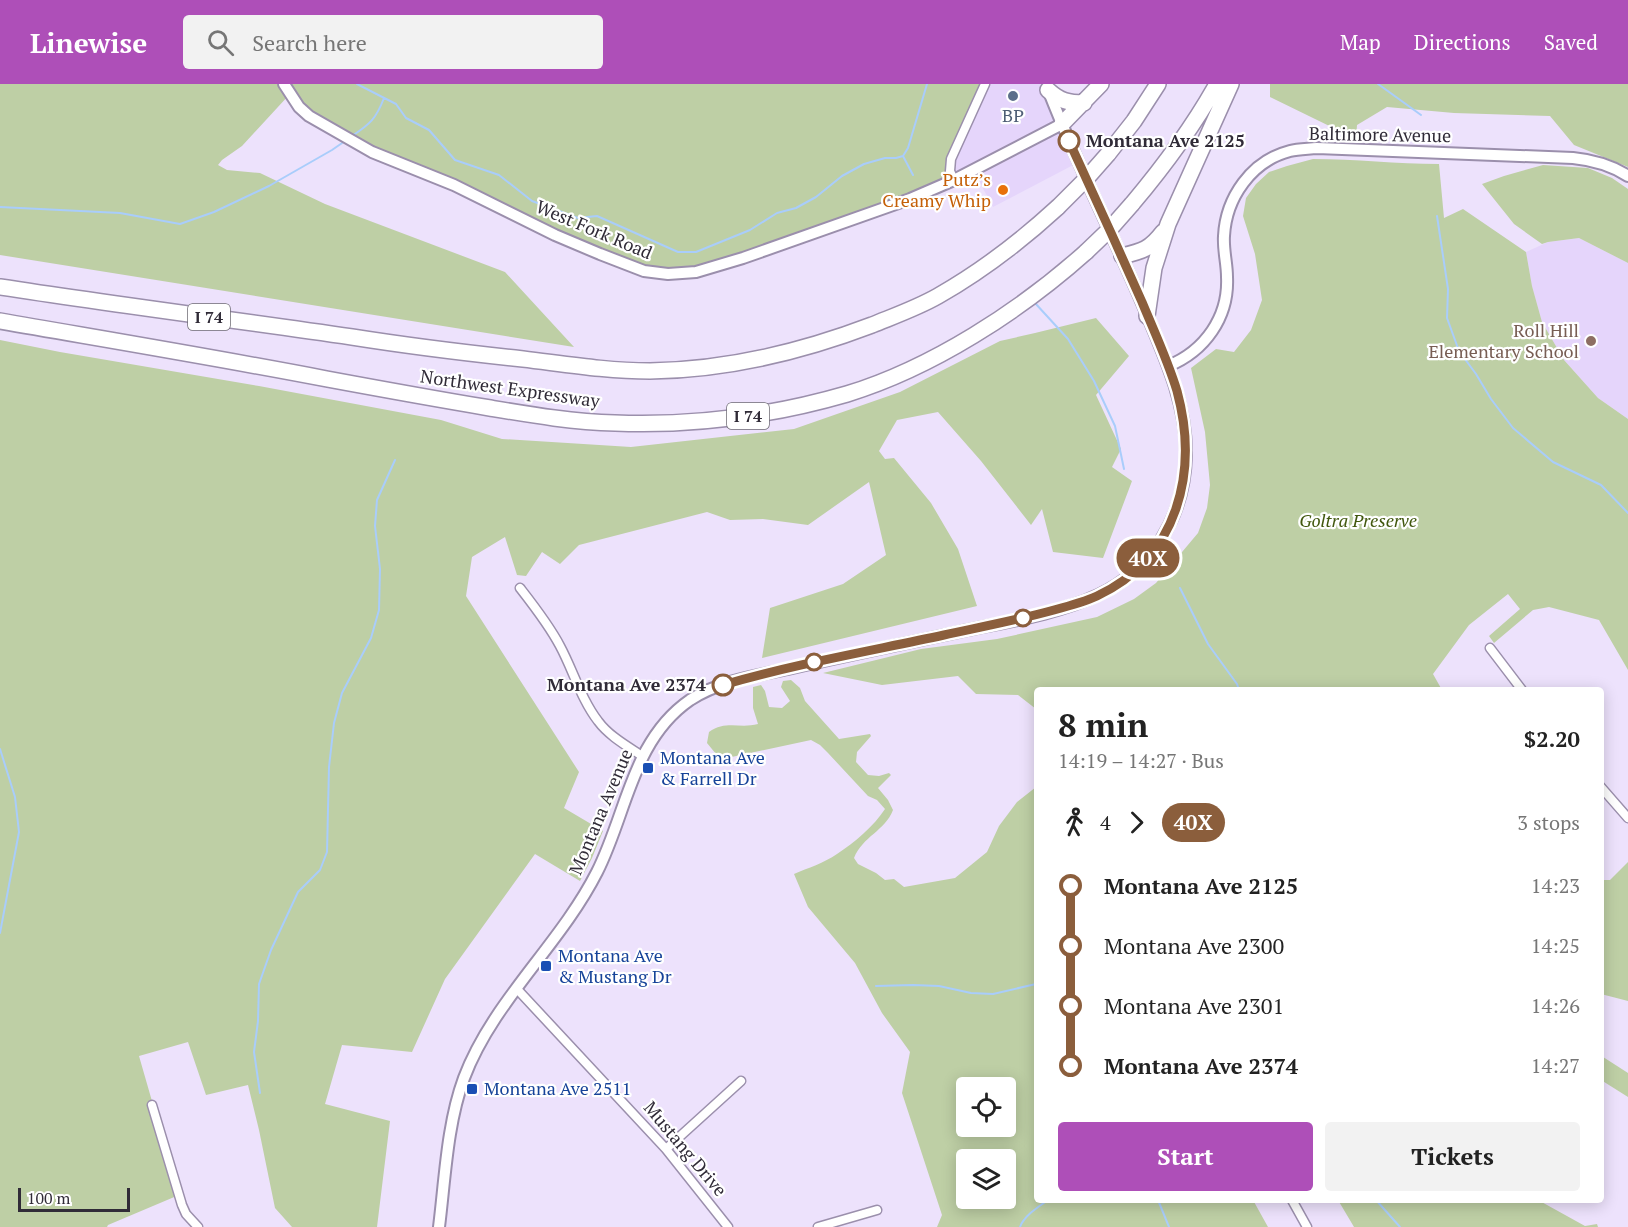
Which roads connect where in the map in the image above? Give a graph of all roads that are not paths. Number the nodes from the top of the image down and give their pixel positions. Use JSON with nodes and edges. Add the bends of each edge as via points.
{"nodes":[{"id":1,"x":284,"y":84,"type":"edge"},
{"id":2,"x":985,"y":84,"type":"edge"},
{"id":3,"x":1101,"y":84,"type":"edge"},
{"id":4,"x":1158,"y":84,"type":"edge"},
{"id":5,"x":1217,"y":84,"type":"edge"},
{"id":6,"x":1231,"y":84,"type":"edge"},
{"id":7,"x":1047,"y":87,"type":"edge"},
{"id":8,"x":1084,"y":103,"type":"junction"},
{"id":9,"x":1062,"y":124,"type":"junction"},
{"id":10,"x":1628,"y":176,"type":"edge"},
{"id":11,"x":954,"y":180,"type":"junction"},
{"id":12,"x":1168,"y":224,"type":"junction"},
{"id":13,"x":1122,"y":256,"type":"junction"},
{"id":14,"x":0,"y":287,"type":"edge"},
{"id":15,"x":1147,"y":316,"type":"junction"},
{"id":16,"x":0,"y":321,"type":"edge"},
{"id":17,"x":1168,"y":366,"type":"junction"},
{"id":18,"x":520,"y":588,"type":"dead end"},
{"id":19,"x":1490,"y":648,"type":"dead end"},
{"id":20,"x":1520,"y":687,"type":"edge"},
{"id":21,"x":642,"y":756,"type":"junction"},
{"id":22,"x":1604,"y":791,"type":"edge"},
{"id":23,"x":1628,"y":818,"type":"edge"},
{"id":24,"x":517,"y":989,"type":"junction"},
{"id":25,"x":741,"y":1081,"type":"dead end"},
{"id":26,"x":152,"y":1105,"type":"dead end"},
{"id":27,"x":666,"y":1149,"type":"junction"},
{"id":28,"x":1294,"y":1203,"type":"edge"},
{"id":29,"x":877,"y":1210,"type":"dead end"},
{"id":30,"x":198,"y":1227,"type":"edge"},
{"id":31,"x":440,"y":1227,"type":"edge"},
{"id":32,"x":728,"y":1227,"type":"edge"},
{"id":33,"x":818,"y":1227,"type":"edge"},
{"id":34,"x":1307,"y":1227,"type":"edge"}],
"edges":[{"from":1,"to":11,"type":"street","name":"West Fork Road","via":[[309,116],[380,156],[644,271],[696,272],[910,199]]},
{"from":2,"to":11,"type":"street","via":[[951,159]]},
{"from":3,"to":8,"type":"highway"},
{"from":4,"to":14,"type":"highway","name":"Northwest Expressway","number":"I 74","bridge":true,"via":[[1134,121],[1086,179],[997,258],[910,310],[801,349],[751,361],[651,371],[600,369]]},
{"from":5,"to":16,"type":"highway","name":"Northwest Expressway","number":"I 74","bridge":true,"via":[[1179,145],[1110,229],[1054,279],[986,329],[934,357],[847,394],[758,415],[708,421],[615,423],[552,418]]},
{"from":6,"to":12,"type":"highway"},
{"from":7,"to":8,"type":"highway","via":[[1057,98]]},
{"from":7,"to":9,"type":"street","name":"Montana Avenue"},
{"from":8,"to":9,"type":"highway"},
{"from":9,"to":11,"type":"street","name":"West Fork Road"},
{"from":9,"to":13,"type":"street","name":"Montana Avenue"},
{"from":10,"to":17,"type":"street","name":"Baltimore Avenue","via":[[1597,162],[1573,158],[1317,148],[1282,154],[1252,173],[1227,210],[1223,239],[1227,286],[1219,321],[1191,354]]},
{"from":12,"to":13,"type":"highway","via":[[1147,249]]},
{"from":12,"to":15,"type":"highway","via":[[1154,268]]},
{"from":13,"to":15,"type":"street","name":"Montana Avenue"},
{"from":15,"to":17,"type":"street","name":"Montana Avenue"},
{"from":17,"to":21,"type":"street","name":"Montana Avenue","via":[[1177,392],[1186,455],[1179,504],[1154,551],[1122,581],[1096,596],[1036,615],[757,675],[709,689],[672,714]]},
{"from":18,"to":21,"type":"street","via":[[560,645],[598,723]]},
{"from":19,"to":20,"type":"street"},
{"from":21,"to":24,"type":"street","name":"Montana Avenue","via":[[593,879]]},
{"from":22,"to":23,"type":"street"},
{"from":24,"to":27,"type":"street","name":"Mustang Drive"},
{"from":24,"to":31,"type":"street","name":"Montana Avenue","via":[[480,1042],[454,1106]]},
{"from":25,"to":27,"type":"street"},
{"from":26,"to":30,"type":"street","via":[[182,1205]]},
{"from":27,"to":32,"type":"street","name":"Mustang Drive"},
{"from":28,"to":34,"type":"street"},
{"from":29,"to":33,"type":"street"}]}
